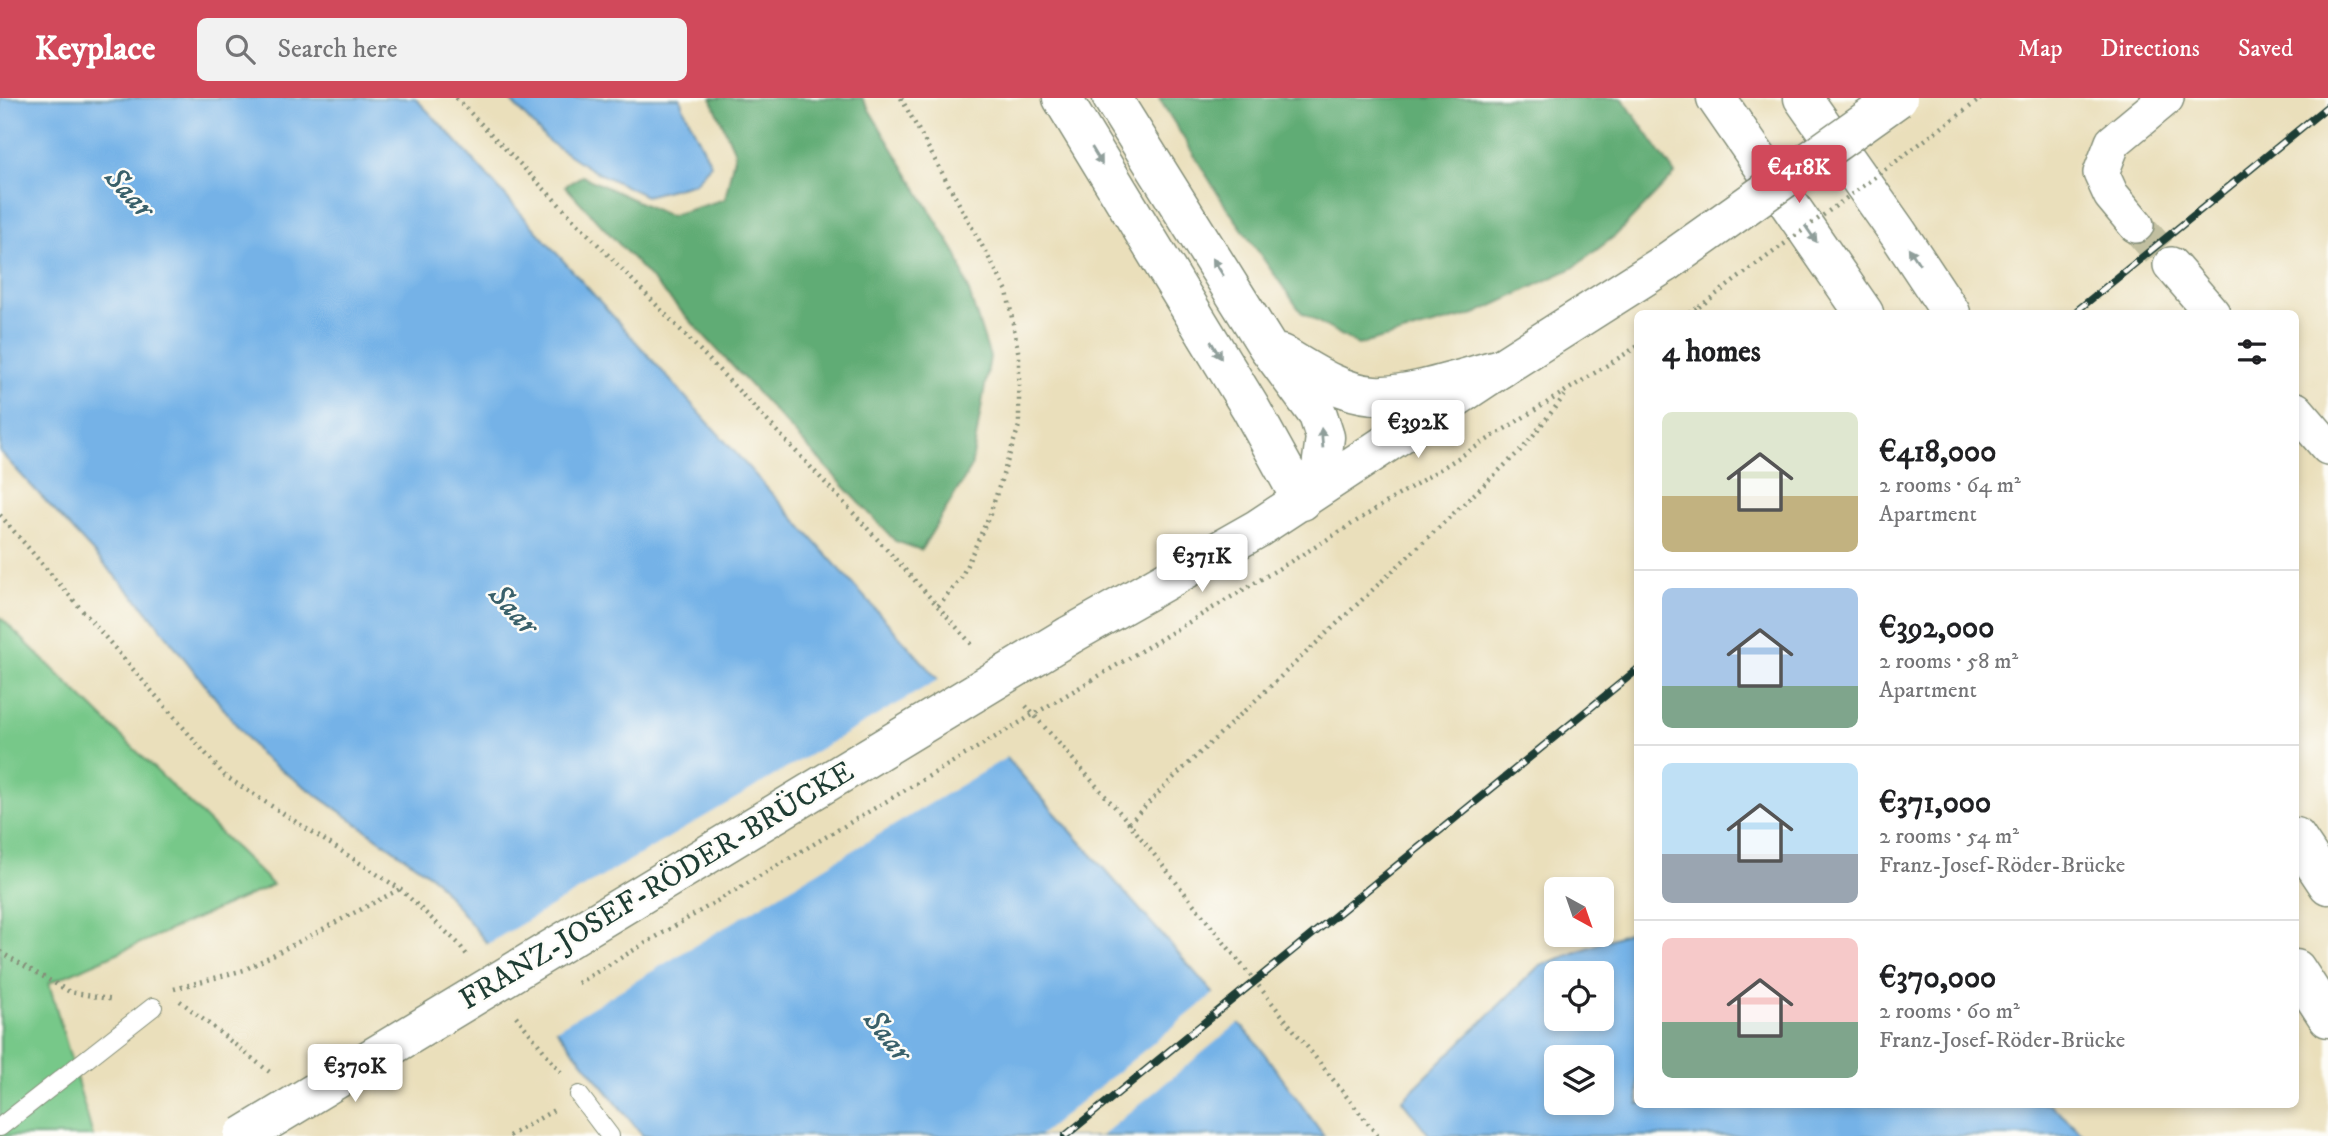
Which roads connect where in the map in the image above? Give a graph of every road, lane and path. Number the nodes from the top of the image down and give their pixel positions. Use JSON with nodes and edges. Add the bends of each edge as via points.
{"nodes":[{"id":1,"x":456,"y":98,"type":"edge"},
{"id":2,"x":901,"y":98,"type":"edge"},
{"id":3,"x":1062,"y":98,"type":"edge"},
{"id":4,"x":1112,"y":98,"type":"edge"},
{"id":5,"x":1716,"y":98,"type":"edge"},
{"id":6,"x":1803,"y":98,"type":"edge"},
{"id":7,"x":1898,"y":98,"type":"edge"},
{"id":8,"x":2166,"y":98,"type":"edge"},
{"id":9,"x":1981,"y":99,"type":"edge"},
{"id":10,"x":2136,"y":225,"type":"tunnel mouth"},
{"id":11,"x":2171,"y":265,"type":"tunnel mouth"},
{"id":12,"x":1694,"y":310,"type":"edge"},
{"id":13,"x":1862,"y":310,"type":"edge"},
{"id":14,"x":1949,"y":310,"type":"edge"},
{"id":15,"x":2209,"y":310,"type":"edge"},
{"id":16,"x":1267,"y":346,"type":"junction"},
{"id":17,"x":1634,"y":349,"type":"edge"},
{"id":18,"x":1501,"y":368,"type":"junction"},
{"id":19,"x":1567,"y":392,"type":"junction"},
{"id":20,"x":2299,"y":413,"type":"edge"},
{"id":21,"x":2328,"y":447,"type":"edge"},
{"id":22,"x":1302,"y":501,"type":"junction"},
{"id":23,"x":0,"y":515,"type":"edge"},
{"id":24,"x":938,"y":606,"type":"junction"},
{"id":25,"x":974,"y":647,"type":"dead end"},
{"id":26,"x":1020,"y":699,"type":"dead end"},
{"id":27,"x":1129,"y":823,"type":"junction"},
{"id":28,"x":2299,"y":842,"type":"edge"},
{"id":29,"x":2328,"y":885,"type":"edge"},
{"id":30,"x":400,"y":889,"type":"junction"},
{"id":31,"x":0,"y":952,"type":"edge"},
{"id":32,"x":475,"y":965,"type":"dead end"},
{"id":33,"x":2299,"y":974,"type":"edge"},
{"id":34,"x":568,"y":989,"type":"dead end"},
{"id":35,"x":153,"y":1007,"type":"joint"},
{"id":36,"x":510,"y":1008,"type":"dead end"},
{"id":37,"x":520,"y":1017,"type":"dead end"},
{"id":38,"x":2328,"y":1018,"type":"edge"},
{"id":39,"x":508,"y":1024,"type":"dead end"},
{"id":40,"x":273,"y":1075,"type":"dead end"},
{"id":41,"x":579,"y":1095,"type":"junction"},
{"id":42,"x":0,"y":1127,"type":"edge"},
{"id":43,"x":243,"y":1136,"type":"edge"},
{"id":44,"x":509,"y":1136,"type":"edge"},
{"id":45,"x":610,"y":1136,"type":"edge"},
{"id":46,"x":1378,"y":1136,"type":"edge"}],
"edges":[{"from":1,"to":24,"type":"path"},
{"from":2,"to":24,"type":"path","via":[[1007,291],[1019,356],[1019,426],[990,514],[961,578]]},
{"from":3,"to":22,"type":"main road","one_way":true},
{"from":16,"to":4,"type":"main road","one_way":true},
{"from":5,"to":13,"type":"main road","one_way":true},
{"from":14,"to":6,"type":"main road","one_way":true},
{"from":7,"to":18,"type":"main road","name":"FRANZ-JOSEF-RÖDER-BRÜCKE","bridge":true,"via":[[1667,263]]},
{"from":8,"to":10,"type":"street","via":[[2113,142],[2101,173],[2110,195]]},
{"from":9,"to":12,"type":"path","bridge":true},
{"from":11,"to":15,"type":"street"},
{"from":16,"to":18,"type":"main road","via":[[1321,379],[1373,395],[1401,394]]},
{"from":22,"to":16,"type":"main road","one_way":true,"via":[[1321,468],[1325,438],[1318,415]]},
{"from":17,"to":19,"type":"path"},
{"from":18,"to":22,"type":"main road","name":"FRANZ-JOSEF-RÖDER-BRÜCKE"},
{"from":19,"to":27,"type":"path","via":[[1524,447]]},
{"from":19,"to":34,"type":"path","bridge":true,"via":[[1315,547]]},
{"from":20,"to":21,"type":"street"},
{"from":22,"to":43,"type":"main road","name":"FRANZ-JOSEF-RÖDER-BRÜCKE","bridge":true,"via":[[1070,635]]},
{"from":23,"to":30,"type":"path","via":[[225,776]]},
{"from":24,"to":25,"type":"path"},
{"from":26,"to":27,"type":"path"},
{"from":27,"to":46,"type":"path"},
{"from":28,"to":29,"type":"main road"},
{"from":30,"to":32,"type":"path"},
{"from":30,"to":40,"type":"path","via":[[244,970],[167,991]]},
{"from":31,"to":35,"type":"path","via":[[70,992]]},
{"from":33,"to":38,"type":"main road"},
{"from":35,"to":42,"type":"lane"},
{"from":36,"to":41,"type":"path"},
{"from":37,"to":39,"type":"path"},
{"from":41,"to":44,"type":"path"},
{"from":41,"to":45,"type":"lane"}]}
